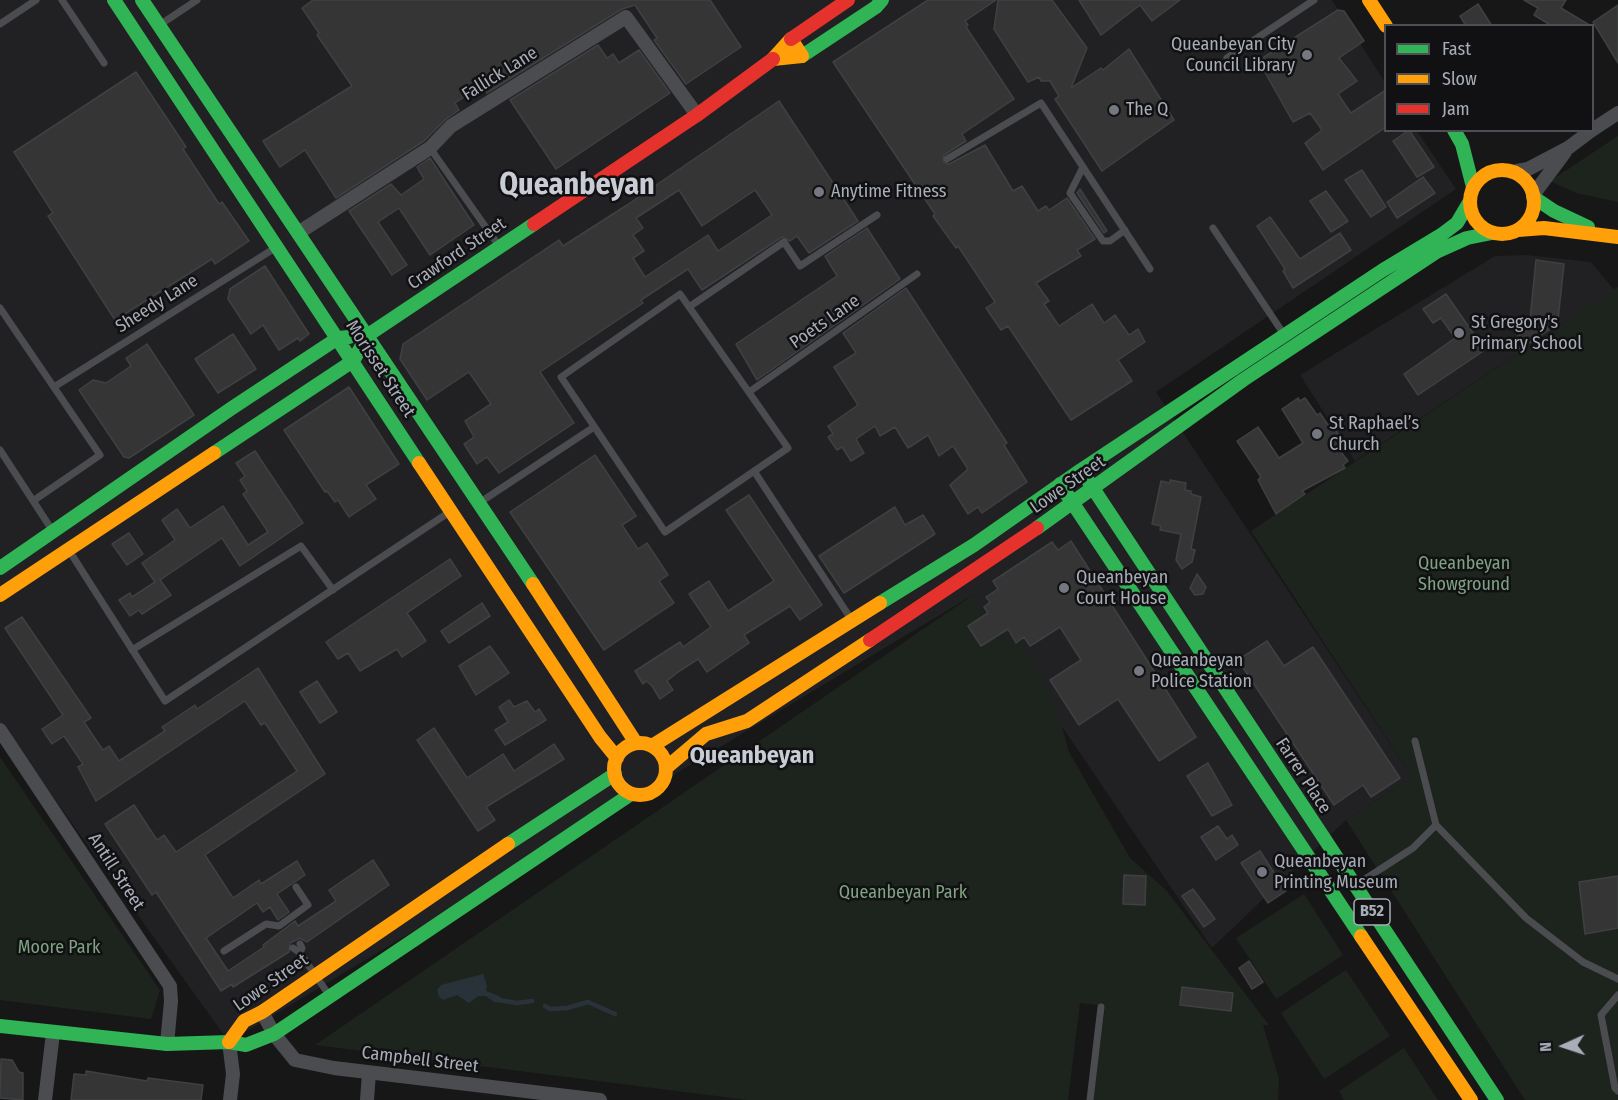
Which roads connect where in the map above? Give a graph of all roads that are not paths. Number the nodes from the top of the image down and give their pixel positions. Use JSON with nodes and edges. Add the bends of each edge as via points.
{"nodes":[{"id":1,"x":36,"y":0,"type":"edge"},
{"id":2,"x":62,"y":0,"type":"edge"},
{"id":3,"x":114,"y":0,"type":"edge"},
{"id":4,"x":142,"y":0,"type":"edge"},
{"id":5,"x":197,"y":0,"type":"edge"},
{"id":6,"x":848,"y":0,"type":"edge"},
{"id":7,"x":882,"y":0,"type":"edge"},
{"id":8,"x":1314,"y":0,"type":"edge"},
{"id":9,"x":1370,"y":0,"type":"edge"},
{"id":10,"x":0,"y":24,"type":"edge"},
{"id":11,"x":1385,"y":24,"type":"edge"},
{"id":12,"x":158,"y":25,"type":"junction"},
{"id":13,"x":791,"y":39,"type":"junction"},
{"id":14,"x":802,"y":56,"type":"junction"},
{"id":15,"x":1227,"y":58,"type":"dead end"},
{"id":16,"x":773,"y":59,"type":"junction"},
{"id":17,"x":104,"y":63,"type":"dead end"},
{"id":18,"x":1618,"y":113,"type":"edge"},
{"id":19,"x":697,"y":115,"type":"junction"},
{"id":20,"x":1594,"y":129,"type":"edge"},
{"id":21,"x":1455,"y":132,"type":"edge"},
{"id":22,"x":1589,"y":132,"type":"edge"},
{"id":23,"x":1462,"y":144,"type":"junction"},
{"id":24,"x":430,"y":148,"type":"junction"},
{"id":25,"x":1568,"y":148,"type":"junction"},
{"id":26,"x":947,"y":159,"type":"dead end"},
{"id":27,"x":1486,"y":163,"type":"junction"},
{"id":28,"x":1083,"y":167,"type":"junction"},
{"id":29,"x":1512,"y":172,"type":"junction"},
{"id":30,"x":1472,"y":194,"type":"junction"},
{"id":31,"x":1533,"y":196,"type":"junction"},
{"id":32,"x":877,"y":215,"type":"dead end"},
{"id":33,"x":1213,"y":228,"type":"dead end"},
{"id":34,"x":1125,"y":230,"type":"junction"},
{"id":35,"x":1518,"y":230,"type":"junction"},
{"id":36,"x":298,"y":233,"type":"junction"},
{"id":37,"x":1492,"y":233,"type":"junction"},
{"id":38,"x":1602,"y":233,"type":"junction"},
{"id":39,"x":1618,"y":237,"type":"edge"},
{"id":40,"x":277,"y":246,"type":"junction"},
{"id":41,"x":500,"y":248,"type":"junction"},
{"id":42,"x":1150,"y":269,"type":"dead end"},
{"id":43,"x":917,"y":274,"type":"dead end"},
{"id":44,"x":689,"y":307,"type":"junction"},
{"id":45,"x":0,"y":308,"type":"edge"},
{"id":46,"x":368,"y":335,"type":"junction"},
{"id":47,"x":338,"y":338,"type":"junction"},
{"id":48,"x":1288,"y":342,"type":"junction"},
{"id":49,"x":353,"y":361,"type":"junction"},
{"id":50,"x":54,"y":387,"type":"junction"},
{"id":51,"x":749,"y":392,"type":"junction"},
{"id":52,"x":594,"y":427,"type":"junction"},
{"id":53,"x":0,"y":450,"type":"edge"},
{"id":54,"x":1081,"y":470,"type":"junction"},
{"id":55,"x":754,"y":471,"type":"junction"},
{"id":56,"x":1060,"y":484,"type":"junction"},
{"id":57,"x":1093,"y":489,"type":"junction"},
{"id":58,"x":33,"y":501,"type":"junction"},
{"id":59,"x":480,"y":502,"type":"junction"},
{"id":60,"x":1073,"y":503,"type":"junction"},
{"id":61,"x":452,"y":511,"type":"junction"},
{"id":62,"x":53,"y":532,"type":"junction"},
{"id":63,"x":68,"y":550,"type":"junction"},
{"id":64,"x":0,"y":568,"type":"edge"},
{"id":65,"x":333,"y":590,"type":"junction"},
{"id":66,"x":0,"y":595,"type":"edge"},
{"id":67,"x":852,"y":621,"type":"junction"},
{"id":68,"x":132,"y":650,"type":"junction"},
{"id":69,"x":1247,"y":724,"type":"junction"},
{"id":70,"x":0,"y":730,"type":"edge"},
{"id":71,"x":1228,"y":737,"type":"junction"},
{"id":72,"x":1415,"y":741,"type":"dead end"},
{"id":73,"x":636,"y":743,"type":"junction"},
{"id":74,"x":652,"y":746,"type":"junction"},
{"id":75,"x":617,"y":758,"type":"junction"},
{"id":76,"x":666,"y":768,"type":"junction"},
{"id":77,"x":615,"y":774,"type":"junction"},
{"id":78,"x":631,"y":794,"type":"junction"},
{"id":79,"x":1436,"y":825,"type":"junction"},
{"id":80,"x":1354,"y":886,"type":"junction"},
{"id":81,"x":296,"y":887,"type":"dead end"},
{"id":82,"x":297,"y":946,"type":"dead end"},
{"id":83,"x":224,"y":951,"type":"dead end"},
{"id":84,"x":314,"y":975,"type":"junction"},
{"id":85,"x":1618,"y":979,"type":"edge"},
{"id":86,"x":329,"y":995,"type":"junction"},
{"id":87,"x":1618,"y":995,"type":"edge"},
{"id":88,"x":1101,"y":1007,"type":"dead end"},
{"id":89,"x":262,"y":1012,"type":"junction"},
{"id":90,"x":0,"y":1026,"type":"edge"},
{"id":91,"x":53,"y":1033,"type":"junction"},
{"id":92,"x":274,"y":1034,"type":"junction"},
{"id":93,"x":230,"y":1042,"type":"junction"},
{"id":94,"x":167,"y":1044,"type":"junction"},
{"id":95,"x":369,"y":1073,"type":"junction"},
{"id":96,"x":1618,"y":1091,"type":"edge"},
{"id":97,"x":527,"y":1096,"type":"edge"},
{"id":98,"x":45,"y":1100,"type":"edge"},
{"id":99,"x":230,"y":1100,"type":"edge"},
{"id":100,"x":367,"y":1100,"type":"edge"},
{"id":101,"x":600,"y":1100,"type":"edge"},
{"id":102,"x":1090,"y":1100,"type":"edge"},
{"id":103,"x":1471,"y":1100,"type":"edge"},
{"id":104,"x":1497,"y":1100,"type":"edge"}],
"edges":[{"from":1,"to":10,"type":"lane"},
{"from":2,"to":17,"type":"lane"},
{"from":3,"to":40,"type":"main road","name":"Morisset Street"},
{"from":4,"to":12,"type":"main road","name":"Morisset Street"},
{"from":5,"to":12,"type":"lane"},
{"from":6,"to":13,"type":"main road","name":"Crawford Street"},
{"from":7,"to":14,"type":"main road"},
{"from":8,"to":15,"type":"lane"},
{"from":9,"to":11,"type":"main road"},
{"from":12,"to":36,"type":"main road","name":"Morisset Street"},
{"from":13,"to":14,"type":"main road"},
{"from":13,"to":16,"type":"main road","name":"Crawford Street"},
{"from":14,"to":16,"type":"main road"},
{"from":16,"to":19,"type":"main road","name":"Crawford Street"},
{"from":18,"to":20,"type":"street"},
{"from":19,"to":24,"type":"street","name":"Fallick Lane","via":[[626,17],[451,126]]},
{"from":19,"to":41,"type":"main road","name":"Crawford Street"},
{"from":21,"to":23,"type":"main road"},
{"from":22,"to":25,"type":"street"},
{"from":23,"to":27,"type":"main road"},
{"from":23,"to":30,"type":"main road"},
{"from":24,"to":36,"type":"street","name":"Fallick Lane"},
{"from":24,"to":41,"type":"lane"},
{"from":25,"to":29,"type":"street","via":[[1528,169]]},
{"from":25,"to":31,"type":"street"},
{"from":26,"to":28,"type":"lane","via":[[1041,103]]},
{"from":27,"to":29,"type":"main road"},
{"from":27,"to":30,"type":"main road"},
{"from":28,"to":34,"type":"lane"},
{"from":28,"to":34,"type":"lane","via":[[1070,193],[1103,241],[1110,241]]},
{"from":29,"to":31,"type":"main road","via":[[1524,179]]},
{"from":30,"to":37,"type":"main road","via":[[1474,219]]},
{"from":30,"to":48,"type":"main road","name":"Lowe Street","via":[[1461,218],[1449,230],[1383,270]]},
{"from":31,"to":35,"type":"main road","via":[[1531,216]]},
{"from":31,"to":38,"type":"main road","via":[[1554,211]]},
{"from":32,"to":44,"type":"lane","via":[[800,266],[784,242]]},
{"from":33,"to":48,"type":"lane"},
{"from":34,"to":42,"type":"lane"},
{"from":35,"to":37,"type":"main road"},
{"from":35,"to":38,"type":"main road"},
{"from":36,"to":46,"type":"main road","name":"Morisset Street"},
{"from":37,"to":48,"type":"main road","name":"Lowe Street","via":[[1467,238],[1438,251]]},
{"from":38,"to":39,"type":"main road"},
{"from":40,"to":47,"type":"main road","name":"Morisset Street"},
{"from":40,"to":50,"type":"lane","name":"Sheedy Lane"},
{"from":41,"to":46,"type":"main road","name":"Crawford Street"},
{"from":43,"to":51,"type":"lane","name":"Poets Lane"},
{"from":44,"to":51,"type":"lane"},
{"from":44,"to":52,"type":"lane","via":[[680,294],[561,377]]},
{"from":45,"to":50,"type":"lane"},
{"from":46,"to":47,"type":"main road","name":"Crawford Street"},
{"from":46,"to":49,"type":"main road","name":"Crawford Street"},
{"from":46,"to":59,"type":"main road","name":"Morisset Street"},
{"from":47,"to":49,"type":"main road","name":"Morisset Street"},
{"from":47,"to":62,"type":"main road","name":"Crawford Street"},
{"from":48,"to":54,"type":"main road","name":"Lowe Street"},
{"from":48,"to":57,"type":"main road","name":"Lowe Street"},
{"from":49,"to":61,"type":"main road","name":"Morisset Street"},
{"from":49,"to":63,"type":"main road","name":"Crawford Street"},
{"from":50,"to":58,"type":"lane","via":[[100,455]]},
{"from":51,"to":55,"type":"lane","via":[[788,448]]},
{"from":52,"to":55,"type":"lane","via":[[665,532]]},
{"from":52,"to":59,"type":"lane"},
{"from":53,"to":58,"type":"lane"},
{"from":54,"to":56,"type":"main road","name":"Lowe Street"},
{"from":54,"to":57,"type":"main road","name":"Farrer Place","number":"B52"},
{"from":55,"to":67,"type":"lane"},
{"from":56,"to":60,"type":"main road","number":"B52"},
{"from":56,"to":67,"type":"main road","name":"Lowe Street","via":[[974,545]]},
{"from":57,"to":60,"type":"main road","name":"Lowe Street"},
{"from":57,"to":69,"type":"main road","name":"Farrer Place","number":"B52"},
{"from":58,"to":62,"type":"lane"},
{"from":59,"to":73,"type":"main road","name":"Morisset Street"},
{"from":60,"to":71,"type":"main road","number":"B52"},
{"from":60,"to":76,"type":"main road","name":"Lowe Street","via":[[747,721],[699,739]]},
{"from":61,"to":65,"type":"lane"},
{"from":61,"to":75,"type":"main road","name":"Morisset Street"},
{"from":62,"to":64,"type":"main road","name":"Crawford Street"},
{"from":63,"to":66,"type":"main road","name":"Crawford Street"},
{"from":63,"to":68,"type":"lane"},
{"from":65,"to":68,"type":"lane","via":[[301,546]]},
{"from":65,"to":68,"type":"lane","via":[[165,701]]},
{"from":67,"to":74,"type":"main road","name":"Lowe Street"},
{"from":69,"to":71,"type":"main road"},
{"from":69,"to":80,"type":"main road","name":"Farrer Place","number":"B52"},
{"from":70,"to":94,"type":"street","name":"Antill Street","via":[[170,986]]},
{"from":71,"to":103,"type":"main road","number":"B52"},
{"from":72,"to":79,"type":"lane"},
{"from":73,"to":74,"type":"main road"},
{"from":73,"to":75,"type":"main road"},
{"from":74,"to":76,"type":"main road","via":[[662,755]]},
{"from":75,"to":77,"type":"main road"},
{"from":76,"to":78,"type":"main road","via":[[665,778],[655,791]]},
{"from":77,"to":78,"type":"main road","via":[[621,787]]},
{"from":77,"to":84,"type":"main road","name":"Lowe Street"},
{"from":78,"to":86,"type":"main road"},
{"from":79,"to":80,"type":"lane","via":[[1413,848]]},
{"from":79,"to":85,"type":"lane","via":[[1526,918],[1583,962]]},
{"from":80,"to":104,"type":"main road","name":"Farrer Place","number":"B52"},
{"from":81,"to":83,"type":"lane","via":[[308,905],[284,927],[266,924]]},
{"from":82,"to":84,"type":"lane","via":[[302,948],[300,953]]},
{"from":84,"to":86,"type":"lane"},
{"from":84,"to":89,"type":"main road","name":"Lowe Street"},
{"from":86,"to":92,"type":"main road"},
{"from":87,"to":96,"type":"lane","via":[[1601,1015]]},
{"from":88,"to":102,"type":"lane"},
{"from":89,"to":92,"type":"street","name":"Campbell Street"},
{"from":89,"to":93,"type":"main road","name":"Lowe Street","via":[[244,1021]]},
{"from":90,"to":91,"type":"main road"},
{"from":91,"to":94,"type":"main road"},
{"from":91,"to":98,"type":"street"},
{"from":92,"to":93,"type":"main road","via":[[246,1045]]},
{"from":92,"to":95,"type":"street","name":"Campbell Street","via":[[295,1060]]},
{"from":93,"to":94,"type":"main road"},
{"from":93,"to":99,"type":"street"},
{"from":95,"to":97,"type":"street","name":"Campbell Street"},
{"from":95,"to":100,"type":"street"},
{"from":97,"to":101,"type":"street","name":"Campbell Street"}]}
